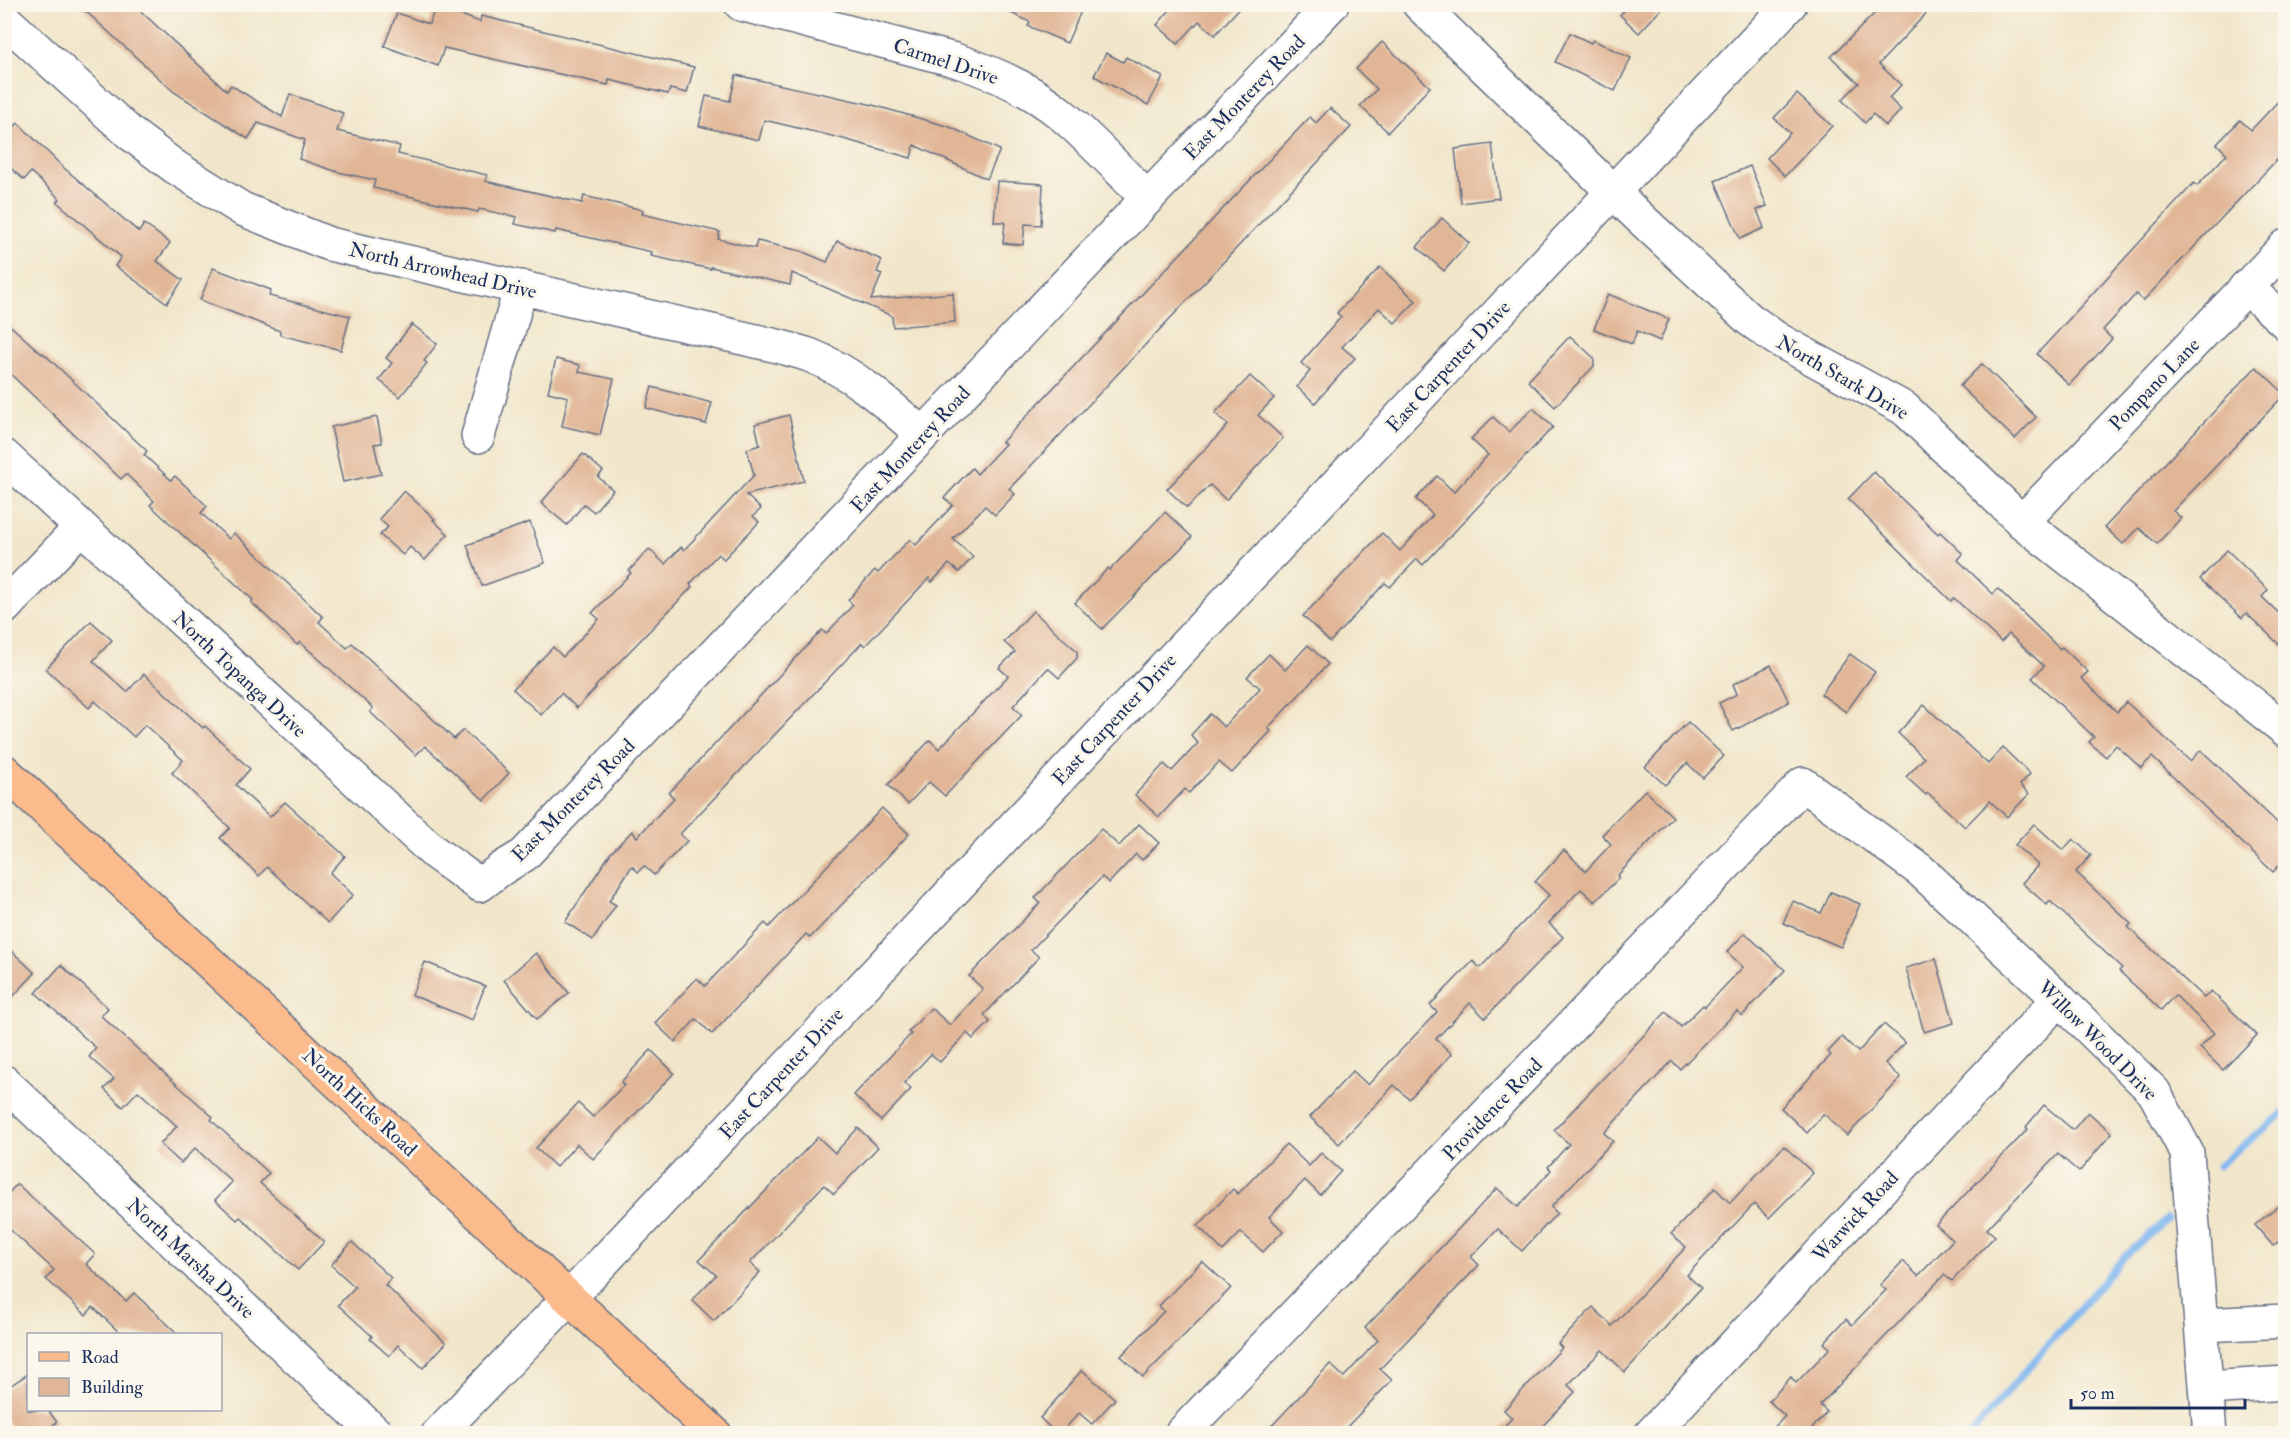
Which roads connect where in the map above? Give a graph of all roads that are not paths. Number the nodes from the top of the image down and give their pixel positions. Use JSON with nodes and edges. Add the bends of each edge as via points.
{"nodes":[{"id":1,"x":741,"y":4,"type":"edge"},
{"id":2,"x":1332,"y":4,"type":"edge"},
{"id":3,"x":1419,"y":4,"type":"edge"},
{"id":4,"x":1790,"y":4,"type":"edge"},
{"id":5,"x":4,"y":19,"type":"edge"},
{"id":6,"x":1613,"y":191,"type":"junction"},
{"id":7,"x":1147,"y":198,"type":"junction"},
{"id":8,"x":2286,"y":246,"type":"edge"},
{"id":9,"x":521,"y":287,"type":"junction"},
{"id":10,"x":2246,"y":287,"type":"junction"},
{"id":11,"x":2286,"y":323,"type":"edge"},
{"id":12,"x":923,"y":435,"type":"junction"},
{"id":13,"x":478,"y":436,"type":"dead end"},
{"id":14,"x":4,"y":456,"type":"edge"},
{"id":15,"x":2022,"y":522,"type":"junction"},
{"id":16,"x":80,"y":528,"type":"junction"},
{"id":17,"x":4,"y":608,"type":"edge"},
{"id":18,"x":2286,"y":730,"type":"edge"},
{"id":19,"x":4,"y":771,"type":"edge"},
{"id":20,"x":1803,"y":784,"type":"joint"},
{"id":21,"x":480,"y":885,"type":"joint"},
{"id":22,"x":2059,"y":999,"type":"junction"},
{"id":23,"x":4,"y":1082,"type":"edge"},
{"id":24,"x":570,"y":1298,"type":"junction"},
{"id":25,"x":2286,"y":1321,"type":"edge"},
{"id":26,"x":2202,"y":1325,"type":"junction"},
{"id":27,"x":2286,"y":1383,"type":"edge"},
{"id":28,"x":2207,"y":1388,"type":"junction"},
{"id":29,"x":377,"y":1434,"type":"edge"},
{"id":30,"x":438,"y":1434,"type":"edge"},
{"id":31,"x":715,"y":1434,"type":"edge"},
{"id":32,"x":1181,"y":1434,"type":"edge"},
{"id":33,"x":1651,"y":1434,"type":"edge"},
{"id":34,"x":2210,"y":1434,"type":"edge"}],
"edges":[{"from":1,"to":7,"type":"street","name":"Carmel Drive","via":[[955,60],[1013,83],[1061,114]]},
{"from":2,"to":7,"type":"street","name":"East Monterey Road"},
{"from":3,"to":6,"type":"street","name":"North Stark Drive"},
{"from":4,"to":6,"type":"street","name":"East Carpenter Drive"},
{"from":5,"to":9,"type":"street","name":"North Arrowhead Drive","via":[[131,134],[175,167],[242,208],[329,244]]},
{"from":6,"to":15,"type":"street","name":"North Stark Drive","via":[[1761,329],[1905,409]]},
{"from":6,"to":24,"type":"street","name":"East Carpenter Drive"},
{"from":7,"to":12,"type":"street","name":"East Monterey Road"},
{"from":8,"to":10,"type":"street","name":"Pompano Lane"},
{"from":9,"to":12,"type":"street","name":"North Arrowhead Drive","via":[[810,356],[852,378]]},
{"from":9,"to":13,"type":"street"},
{"from":10,"to":11,"type":"street"},
{"from":10,"to":15,"type":"street","name":"Pompano Lane"},
{"from":12,"to":21,"type":"street","name":"East Monterey Road","via":[[524,855]]},
{"from":14,"to":16,"type":"street","name":"North Topanga Drive"},
{"from":15,"to":18,"type":"street","name":"North Stark Drive"},
{"from":16,"to":17,"type":"street"},
{"from":16,"to":21,"type":"street","name":"North Topanga Drive","via":[[435,853]]},
{"from":19,"to":24,"type":"main road","name":"North Hicks Road"},
{"from":20,"to":22,"type":"street","name":"Willow Wood Drive","via":[[1920,870]]},
{"from":20,"to":32,"type":"street","name":"Providence Road"},
{"from":22,"to":26,"type":"street","name":"Willow Wood Drive","via":[[2154,1092],[2187,1153]]},
{"from":22,"to":33,"type":"street","name":"Warwick Road"},
{"from":23,"to":29,"type":"street","name":"North Marsha Drive"},
{"from":24,"to":30,"type":"street","name":"East Carpenter Drive"},
{"from":24,"to":31,"type":"main road","name":"North Hicks Road"},
{"from":25,"to":26,"type":"street"},
{"from":26,"to":28,"type":"street","name":"Willow Wood Drive"},
{"from":27,"to":28,"type":"street"},
{"from":28,"to":34,"type":"street","name":"Willow Wood Drive"}]}
